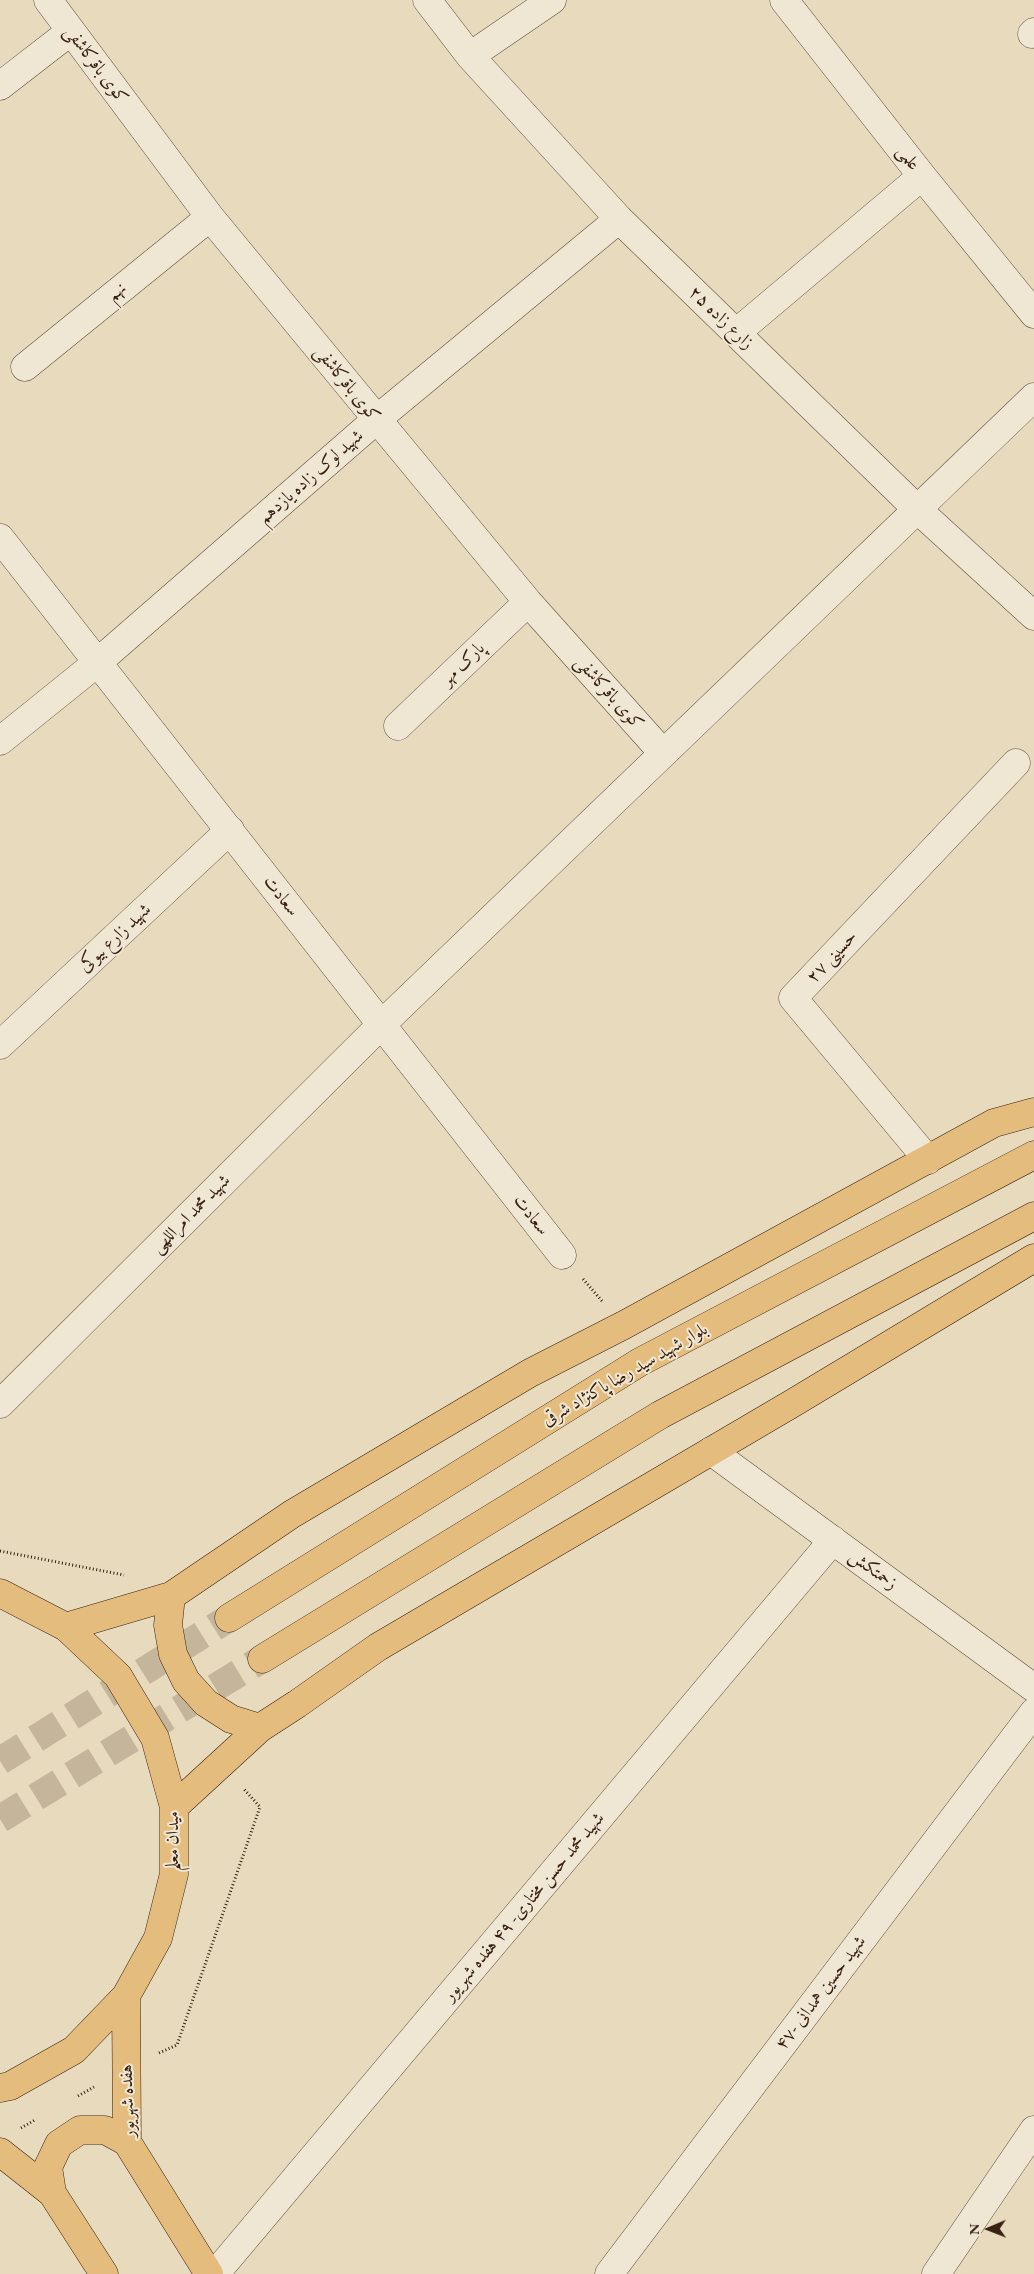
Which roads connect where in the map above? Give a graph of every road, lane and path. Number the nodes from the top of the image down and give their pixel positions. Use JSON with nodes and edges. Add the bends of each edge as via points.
{"nodes":[{"id":1,"x":48,"y":0,"type":"edge"},
{"id":2,"x":427,"y":0,"type":"edge"},
{"id":3,"x":552,"y":0,"type":"edge"},
{"id":4,"x":784,"y":0,"type":"edge"},
{"id":5,"x":71,"y":31,"type":"junction"},
{"id":6,"x":470,"y":56,"type":"junction"},
{"id":7,"x":0,"y":86,"type":"edge"},
{"id":8,"x":922,"y":176,"type":"junction"},
{"id":9,"x":210,"y":217,"type":"junction"},
{"id":10,"x":619,"y":219,"type":"junction"},
{"id":11,"x":1034,"y":314,"type":"edge"},
{"id":12,"x":736,"y":333,"type":"junction"},
{"id":13,"x":24,"y":368,"type":"dead end"},
{"id":14,"x":1034,"y":397,"type":"edge"},
{"id":15,"x":376,"y":420,"type":"junction"},
{"id":16,"x":917,"y":509,"type":"junction"},
{"id":17,"x":0,"y":538,"type":"edge"},
{"id":18,"x":528,"y":602,"type":"junction"},
{"id":19,"x":1034,"y":616,"type":"edge"},
{"id":20,"x":98,"y":662,"type":"junction"},
{"id":21,"x":398,"y":726,"type":"dead end"},
{"id":22,"x":0,"y":741,"type":"edge"},
{"id":23,"x":663,"y":753,"type":"junction"},
{"id":24,"x":1016,"y":762,"type":"dead end"},
{"id":25,"x":230,"y":830,"type":"junction"},
{"id":26,"x":382,"y":1024,"type":"junction"},
{"id":27,"x":0,"y":1045,"type":"edge"},
{"id":28,"x":1034,"y":1112,"type":"edge"},
{"id":29,"x":1034,"y":1155,"type":"edge"},
{"id":30,"x":928,"y":1160,"type":"junction"},
{"id":31,"x":1034,"y":1216,"type":"edge"},
{"id":32,"x":562,"y":1255,"type":"joint"},
{"id":33,"x":1034,"y":1258,"type":"edge"},
{"id":34,"x":624,"y":1325,"type":"junction"},
{"id":35,"x":0,"y":1404,"type":"edge"},
{"id":36,"x":711,"y":1451,"type":"junction"},
{"id":37,"x":833,"y":1540,"type":"junction"},
{"id":38,"x":0,"y":1593,"type":"edge"},
{"id":39,"x":171,"y":1596,"type":"junction"},
{"id":40,"x":229,"y":1618,"type":"tunnel mouth"},
{"id":41,"x":66,"y":1627,"type":"junction"},
{"id":42,"x":262,"y":1660,"type":"tunnel mouth"},
{"id":43,"x":1034,"y":1688,"type":"edge"},
{"id":44,"x":1034,"y":1712,"type":"edge"},
{"id":45,"x":260,"y":1728,"type":"junction"},
{"id":46,"x":174,"y":1807,"type":"junction"},
{"id":47,"x":126,"y":1996,"type":"junction"},
{"id":48,"x":0,"y":2088,"type":"edge"},
{"id":49,"x":1034,"y":2130,"type":"edge"},
{"id":50,"x":127,"y":2142,"type":"junction"},
{"id":51,"x":0,"y":2152,"type":"edge"},
{"id":52,"x":52,"y":2192,"type":"junction"},
{"id":53,"x":104,"y":2274,"type":"edge"},
{"id":54,"x":208,"y":2274,"type":"edge"},
{"id":55,"x":215,"y":2274,"type":"edge"},
{"id":56,"x":609,"y":2274,"type":"edge"},
{"id":57,"x":936,"y":2274,"type":"edge"}],
"edges":[{"from":1,"to":5,"type":"street","name":"کوی باقرکاشفی"},
{"from":2,"to":6,"type":"street","name":"زارع زاده ۲۵"},
{"from":3,"to":6,"type":"street"},
{"from":4,"to":8,"type":"street","name":"علمی"},
{"from":5,"to":7,"type":"street"},
{"from":5,"to":9,"type":"street","name":"کوی باقرکاشفی"},
{"from":6,"to":10,"type":"street","name":"زارع زاده ۲۵"},
{"from":8,"to":11,"type":"street","name":"علمی"},
{"from":8,"to":12,"type":"street"},
{"from":9,"to":13,"type":"street","name":"نهم"},
{"from":9,"to":15,"type":"street","name":"کوی باقرکاشفی"},
{"from":10,"to":12,"type":"street","name":"زارع زاده ۲۵"},
{"from":10,"to":15,"type":"street","name":"شهید لوک زاده یازدهم"},
{"from":12,"to":16,"type":"street","name":"زارع زاده ۲۵"},
{"from":14,"to":16,"type":"street","name":"شهید محمد امراللهی"},
{"from":15,"to":18,"type":"street","name":"کوی باقرکاشفی"},
{"from":15,"to":20,"type":"street","name":"شهید لوک زاده یازدهم"},
{"from":16,"to":19,"type":"street","name":"زارع زاده ۲۵"},
{"from":16,"to":23,"type":"street","name":"شهید محمد امراللهی"},
{"from":17,"to":20,"type":"street","name":"سعادت"},
{"from":18,"to":21,"type":"street","name":"پارک مهر"},
{"from":18,"to":23,"type":"street","name":"کوی باقرکاشفی"},
{"from":20,"to":22,"type":"street","name":"شهید لوک زاده یازدهم"},
{"from":20,"to":25,"type":"street","name":"سعادت"},
{"from":23,"to":26,"type":"street","name":"شهید محمد امراللهی"},
{"from":24,"to":30,"type":"street","name":"حسینی ۲۷","via":[[793,998]]},
{"from":25,"to":26,"type":"street","name":"سعادت"},
{"from":25,"to":27,"type":"street","name":"شهید زارع بیوکی"},
{"from":26,"to":32,"type":"street","name":"سعادت"},
{"from":26,"to":35,"type":"street","name":"شهید محمد امراللهی"},
{"from":28,"to":30,"type":"main road","via":[[994,1123]]},
{"from":29,"to":40,"type":"main road","name":"بلوار شهید سید رضا پاکنژاد شرقی","via":[[640,1362]]},
{"from":30,"to":34,"type":"main road"},
{"from":31,"to":42,"type":"main road","via":[[660,1415]]},
{"from":32,"to":34,"type":"path"},
{"from":33,"to":36,"type":"main road"},
{"from":34,"to":39,"type":"main road","via":[[530,1373],[292,1514]]},
{"from":36,"to":37,"type":"street","name":"زحمتکش"},
{"from":36,"to":45,"type":"main road","via":[[378,1647]]},
{"from":37,"to":43,"type":"street","name":"زحمتکش"},
{"from":37,"to":55,"type":"street","name":"شهید محمد حسن مختاری- ۴۹ هفده شهریور"},
{"from":38,"to":41,"type":"main road","name":"میدان معلم"},
{"from":39,"to":41,"type":"main road"},
{"from":39,"to":45,"type":"main road","via":[[168,1626],[173,1654],[186,1681],[206,1703],[231,1719]]},
{"from":41,"to":46,"type":"main road","name":"میدان معلم","via":[[118,1676],[155,1738]]},
{"from":44,"to":56,"type":"street","name":"شهید حسین همدانی -۴۷"},
{"from":45,"to":46,"type":"main road"},
{"from":46,"to":47,"type":"main road","name":"میدان معلم","via":[[174,1874],[158,1938]]},
{"from":47,"to":48,"type":"main road","name":"میدان معلم","via":[[74,2050],[10,2086]]},
{"from":47,"to":50,"type":"main road","name":"هفده شهریور"},
{"from":49,"to":57,"type":"street"},
{"from":50,"to":52,"type":"main road","via":[[105,2130],[80,2130],[58,2144],[48,2167]]},
{"from":50,"to":54,"type":"main road","name":"هفده شهریور"},
{"from":51,"to":52,"type":"main road"},
{"from":52,"to":53,"type":"main road"}]}
